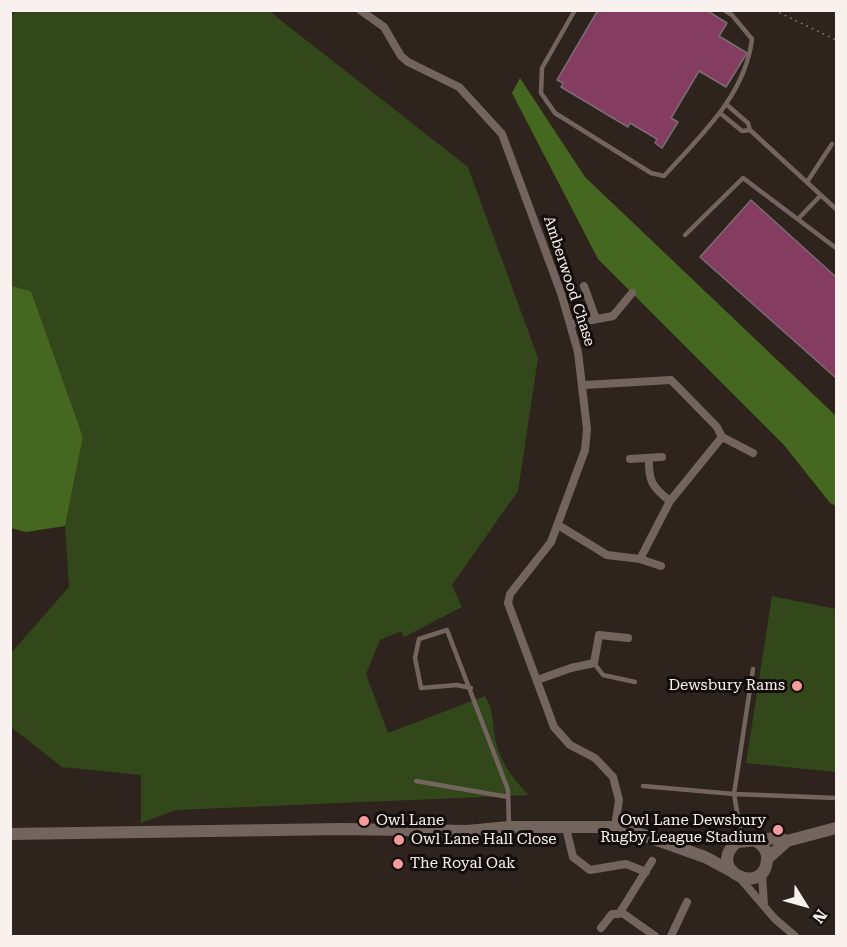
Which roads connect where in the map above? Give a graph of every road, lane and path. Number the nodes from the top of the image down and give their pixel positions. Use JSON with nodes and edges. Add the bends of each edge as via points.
{"nodes":[{"id":1,"x":360,"y":10,"type":"edge"},
{"id":2,"x":575,"y":10,"type":"edge"},
{"id":3,"x":724,"y":10,"type":"edge"},
{"id":4,"x":774,"y":10,"type":"edge"},
{"id":5,"x":837,"y":40,"type":"edge"},
{"id":6,"x":727,"y":105,"type":"junction"},
{"id":7,"x":720,"y":113,"type":"junction"},
{"id":8,"x":750,"y":130,"type":"junction"},
{"id":9,"x":832,"y":144,"type":"dead end"},
{"id":10,"x":807,"y":182,"type":"junction"},
{"id":11,"x":821,"y":195,"type":"junction"},
{"id":12,"x":837,"y":209,"type":"edge"},
{"id":13,"x":798,"y":219,"type":"junction"},
{"id":14,"x":686,"y":235,"type":"dead end"},
{"id":15,"x":837,"y":248,"type":"edge"},
{"id":16,"x":584,"y":286,"type":"dead end"},
{"id":17,"x":633,"y":293,"type":"dead end"},
{"id":18,"x":596,"y":319,"type":"junction"},
{"id":19,"x":571,"y":324,"type":"junction"},
{"id":20,"x":584,"y":385,"type":"junction"},
{"id":21,"x":722,"y":437,"type":"junction"},
{"id":22,"x":753,"y":453,"type":"dead end"},
{"id":23,"x":662,"y":457,"type":"dead end"},
{"id":24,"x":630,"y":459,"type":"dead end"},
{"id":25,"x":649,"y":459,"type":"junction"},
{"id":26,"x":670,"y":501,"type":"junction"},
{"id":27,"x":558,"y":525,"type":"junction"},
{"id":28,"x":640,"y":559,"type":"junction"},
{"id":29,"x":661,"y":566,"type":"dead end"},
{"id":30,"x":628,"y":638,"type":"dead end"},
{"id":31,"x":594,"y":663,"type":"junction"},
{"id":32,"x":753,"y":669,"type":"dead end"},
{"id":33,"x":537,"y":680,"type":"junction"},
{"id":34,"x":634,"y":682,"type":"dead end"},
{"id":35,"x":471,"y":688,"type":"junction"},
{"id":36,"x":417,"y":781,"type":"dead end"},
{"id":37,"x":643,"y":786,"type":"dead end"},
{"id":38,"x":734,"y":794,"type":"junction"},
{"id":39,"x":508,"y":796,"type":"junction"},
{"id":40,"x":837,"y":798,"type":"edge"},
{"id":41,"x":509,"y":827,"type":"junction"},
{"id":42,"x":615,"y":827,"type":"junction"},
{"id":43,"x":566,"y":828,"type":"junction"},
{"id":44,"x":837,"y":828,"type":"edge"},
{"id":45,"x":10,"y":834,"type":"edge"},
{"id":46,"x":742,"y":840,"type":"junction"},
{"id":47,"x":756,"y":841,"type":"junction"},
{"id":48,"x":787,"y":841,"type":"junction"},
{"id":49,"x":728,"y":854,"type":"junction"},
{"id":50,"x":705,"y":857,"type":"junction"},
{"id":51,"x":767,"y":859,"type":"junction"},
{"id":52,"x":652,"y":861,"type":"dead end"},
{"id":53,"x":646,"y":872,"type":"junction"},
{"id":54,"x":762,"y":873,"type":"junction"},
{"id":55,"x":736,"y":874,"type":"junction"},
{"id":56,"x":687,"y":902,"type":"dead end"},
{"id":57,"x":764,"y":906,"type":"junction"},
{"id":58,"x":621,"y":912,"type":"junction"},
{"id":59,"x":601,"y":928,"type":"dead end"},
{"id":60,"x":655,"y":936,"type":"edge"},
{"id":61,"x":671,"y":936,"type":"edge"},
{"id":62,"x":795,"y":936,"type":"edge"}],
"edges":[{"from":1,"to":19,"type":"street","name":"Amberwood Chase","via":[[384,27],[401,56],[459,87],[502,134]]},
{"from":2,"to":7,"type":"lane","via":[[542,68],[541,93],[555,113],[651,173],[664,176]]},
{"from":3,"to":6,"type":"lane","via":[[752,39],[750,60]]},
{"from":4,"to":5,"type":"path"},
{"from":6,"to":7,"type":"lane"},
{"from":6,"to":8,"type":"lane","via":[[748,123]]},
{"from":7,"to":8,"type":"lane","via":[[742,131]]},
{"from":8,"to":10,"type":"lane"},
{"from":9,"to":10,"type":"lane"},
{"from":10,"to":11,"type":"lane"},
{"from":11,"to":12,"type":"lane"},
{"from":11,"to":13,"type":"lane"},
{"from":13,"to":14,"type":"lane","via":[[743,178]]},
{"from":13,"to":15,"type":"lane"},
{"from":16,"to":18,"type":"street"},
{"from":17,"to":18,"type":"street","via":[[613,316]]},
{"from":18,"to":19,"type":"street"},
{"from":19,"to":20,"type":"street","name":"Amberwood Chase"},
{"from":20,"to":21,"type":"street","via":[[671,380]]},
{"from":20,"to":27,"type":"street","name":"Amberwood Chase","via":[[585,450]]},
{"from":21,"to":22,"type":"street"},
{"from":21,"to":26,"type":"street"},
{"from":23,"to":25,"type":"street"},
{"from":24,"to":25,"type":"street"},
{"from":25,"to":26,"type":"street","via":[[652,487]]},
{"from":26,"to":28,"type":"street"},
{"from":27,"to":28,"type":"street","via":[[607,555]]},
{"from":27,"to":33,"type":"street","name":"Amberwood Chase","via":[[551,542],[510,594],[508,603]]},
{"from":28,"to":29,"type":"street"},
{"from":30,"to":31,"type":"street","via":[[599,635]]},
{"from":31,"to":33,"type":"street"},
{"from":31,"to":34,"type":"lane","via":[[603,675]]},
{"from":32,"to":38,"type":"lane"},
{"from":33,"to":42,"type":"street","name":"Amberwood Chase","via":[[561,738],[595,758],[613,777],[619,800]]},
{"from":35,"to":35,"type":"lane","via":[[447,630],[419,639],[415,658],[421,688]]},
{"from":35,"to":39,"type":"lane"},
{"from":36,"to":39,"type":"lane"},
{"from":37,"to":38,"type":"lane"},
{"from":38,"to":40,"type":"lane"},
{"from":38,"to":46,"type":"lane"},
{"from":39,"to":41,"type":"lane"},
{"from":41,"to":43,"type":"main road"},
{"from":41,"to":45,"type":"main road","via":[[467,831]]},
{"from":42,"to":43,"type":"main road"},
{"from":42,"to":50,"type":"main road"},
{"from":43,"to":53,"type":"street","via":[[573,857],[590,870],[626,864]]},
{"from":44,"to":48,"type":"main road"},
{"from":46,"to":47,"type":"main road"},
{"from":46,"to":49,"type":"main road"},
{"from":47,"to":48,"type":"main road"},
{"from":47,"to":51,"type":"main road","via":[[766,850]]},
{"from":48,"to":51,"type":"main road"},
{"from":49,"to":50,"type":"main road"},
{"from":49,"to":55,"type":"main road","via":[[728,864]]},
{"from":50,"to":55,"type":"main road"},
{"from":51,"to":54,"type":"main road"},
{"from":52,"to":53,"type":"street"},
{"from":53,"to":58,"type":"street"},
{"from":54,"to":55,"type":"main road","via":[[754,878]]},
{"from":54,"to":57,"type":"street"},
{"from":55,"to":57,"type":"street"},
{"from":56,"to":61,"type":"street"},
{"from":57,"to":62,"type":"street"},
{"from":58,"to":59,"type":"street","via":[[612,915]]},
{"from":58,"to":60,"type":"street"}]}
